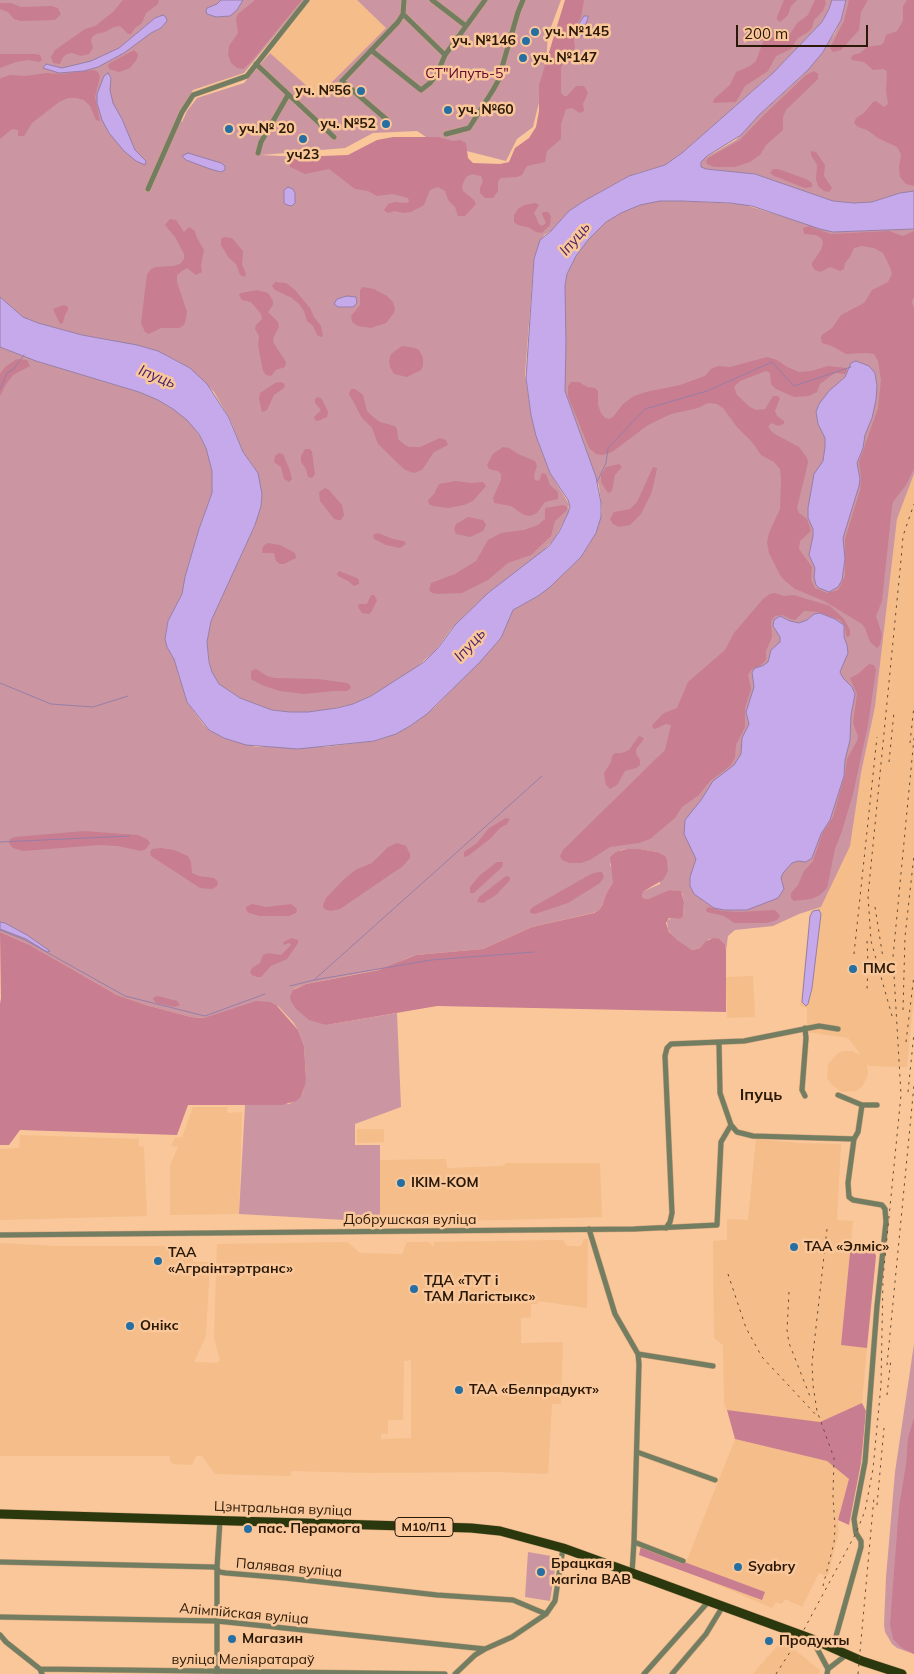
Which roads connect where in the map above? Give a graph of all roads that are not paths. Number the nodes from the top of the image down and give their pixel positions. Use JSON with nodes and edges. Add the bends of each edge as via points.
{"nodes":[{"id":1,"x":307,"y":0,"type":"edge"},
{"id":2,"x":404,"y":0,"type":"edge"},
{"id":3,"x":432,"y":0,"type":"edge"},
{"id":4,"x":485,"y":0,"type":"edge"},
{"id":5,"x":523,"y":0,"type":"edge"},
{"id":6,"x":403,"y":14,"type":"junction"},
{"id":7,"x":466,"y":26,"type":"junction"},
{"id":8,"x":371,"y":50,"type":"junction"},
{"id":9,"x":445,"y":55,"type":"junction"},
{"id":10,"x":256,"y":64,"type":"junction"},
{"id":11,"x":288,"y":95,"type":"junction"},
{"id":12,"x":386,"y":119,"type":"dead end"},
{"id":13,"x":446,"y":134,"type":"dead end"},
{"id":14,"x":334,"y":137,"type":"dead end"},
{"id":15,"x":258,"y":154,"type":"dead end"},
{"id":16,"x":148,"y":189,"type":"dead end"},
{"id":17,"x":805,"y":1028,"type":"junction"},
{"id":18,"x":838,"y":1029,"type":"dead end"},
{"id":19,"x":719,"y":1042,"type":"junction"},
{"id":20,"x":838,"y":1095,"type":"dead end"},
{"id":21,"x":805,"y":1096,"type":"dead end"},
{"id":22,"x":862,"y":1105,"type":"junction"},
{"id":23,"x":877,"y":1105,"type":"dead end"},
{"id":24,"x":731,"y":1125,"type":"junction"},
{"id":25,"x":854,"y":1140,"type":"junction"},
{"id":26,"x":666,"y":1228,"type":"junction"},
{"id":27,"x":589,"y":1229,"type":"junction"},
{"id":28,"x":0,"y":1235,"type":"edge"},
{"id":29,"x":638,"y":1354,"type":"junction"},
{"id":30,"x":713,"y":1366,"type":"dead end"},
{"id":31,"x":638,"y":1452,"type":"junction"},
{"id":32,"x":715,"y":1480,"type":"dead end"},
{"id":33,"x":0,"y":1514,"type":"edge"},
{"id":34,"x":220,"y":1520,"type":"junction"},
{"id":35,"x":634,"y":1542,"type":"junction"},
{"id":36,"x":563,"y":1548,"type":"junction"},
{"id":37,"x":683,"y":1561,"type":"dead end"},
{"id":38,"x":0,"y":1562,"type":"edge"},
{"id":39,"x":217,"y":1568,"type":"junction"},
{"id":40,"x":632,"y":1573,"type":"junction"},
{"id":41,"x":709,"y":1601,"type":"junction"},
{"id":42,"x":723,"y":1606,"type":"junction"},
{"id":43,"x":546,"y":1614,"type":"junction"},
{"id":44,"x":0,"y":1617,"type":"edge"},
{"id":45,"x":217,"y":1621,"type":"junction"},
{"id":46,"x":0,"y":1635,"type":"edge"},
{"id":47,"x":812,"y":1639,"type":"junction"},
{"id":48,"x":832,"y":1647,"type":"junction"},
{"id":49,"x":484,"y":1649,"type":"junction"},
{"id":50,"x":846,"y":1655,"type":"junction"},
{"id":51,"x":41,"y":1672,"type":"edge"},
{"id":52,"x":217,"y":1672,"type":"edge"},
{"id":53,"x":827,"y":1672,"type":"edge"},
{"id":54,"x":446,"y":1674,"type":"edge"},
{"id":55,"x":455,"y":1674,"type":"edge"},
{"id":56,"x":644,"y":1674,"type":"edge"},
{"id":57,"x":672,"y":1674,"type":"edge"},
{"id":58,"x":902,"y":1674,"type":"edge"}],
"edges":[{"from":1,"to":10,"type":"street"},
{"from":2,"to":6,"type":"street"},
{"from":3,"to":7,"type":"street"},
{"from":4,"to":7,"type":"street"},
{"from":5,"to":13,"type":"street","via":[[493,90],[470,128]]},
{"from":6,"to":8,"type":"street"},
{"from":6,"to":9,"type":"street"},
{"from":7,"to":9,"type":"street"},
{"from":8,"to":9,"type":"street","via":[[418,89],[430,83]]},
{"from":8,"to":12,"type":"street","via":[[342,81]]},
{"from":10,"to":11,"type":"street"},
{"from":10,"to":16,"type":"street","via":[[247,76],[193,95],[182,112]]},
{"from":11,"to":14,"type":"street"},
{"from":11,"to":15,"type":"street","via":[[261,142]]},
{"from":17,"to":18,"type":"street"},
{"from":17,"to":19,"type":"street","via":[[744,1041]]},
{"from":17,"to":21,"type":"street","via":[[802,1090]]},
{"from":19,"to":24,"type":"street","via":[[720,1093]]},
{"from":19,"to":26,"type":"street","via":[[671,1044],[667,1048],[665,1084],[672,1213]]},
{"from":20,"to":22,"type":"street"},
{"from":22,"to":23,"type":"street"},
{"from":22,"to":25,"type":"street"},
{"from":24,"to":25,"type":"street","via":[[747,1136]]},
{"from":24,"to":26,"type":"street","name":"Добрушская вуліца","via":[[721,1142],[717,1225]]},
{"from":25,"to":48,"type":"street","via":[[849,1197],[882,1205],[886,1222],[865,1462],[854,1519],[861,1547]]},
{"from":26,"to":27,"type":"street","name":"Добрушская вуліца"},
{"from":27,"to":28,"type":"street","name":"Добрушская вуліца"},
{"from":27,"to":29,"type":"street","via":[[615,1314]]},
{"from":29,"to":30,"type":"street"},
{"from":29,"to":31,"type":"street"},
{"from":31,"to":32,"type":"street"},
{"from":31,"to":35,"type":"street"},
{"from":33,"to":34,"type":"main road","name":"Цэнтральная вуліца","number":"М10/П1"},
{"from":34,"to":36,"type":"main road","name":"Цэнтральная вуліца","number":"М10/П1","via":[[471,1528],[509,1533]]},
{"from":34,"to":39,"type":"street"},
{"from":35,"to":37,"type":"street"},
{"from":35,"to":40,"type":"street"},
{"from":36,"to":40,"type":"main road","number":"М10/П1"},
{"from":36,"to":43,"type":"street","via":[[554,1601]]},
{"from":38,"to":39,"type":"street","name":"Палявая вуліца"},
{"from":39,"to":43,"type":"street","name":"Палявая вуліца","via":[[219,1572],[226,1573],[513,1600]]},
{"from":39,"to":45,"type":"street"},
{"from":40,"to":41,"type":"main road","number":"М10/П1"},
{"from":41,"to":42,"type":"main road","number":"М10/П1"},
{"from":41,"to":56,"type":"street"},
{"from":42,"to":47,"type":"main road","number":"М10/П1"},
{"from":42,"to":57,"type":"street","via":[[706,1634]]},
{"from":43,"to":49,"type":"street","via":[[512,1637]]},
{"from":44,"to":45,"type":"street","name":"Алімпійская вуліца"},
{"from":45,"to":49,"type":"street","name":"Алімпійская вуліца"},
{"from":45,"to":52,"type":"street"},
{"from":46,"to":51,"type":"street"},
{"from":47,"to":48,"type":"main road","number":"М10/П1"},
{"from":47,"to":53,"type":"street"},
{"from":48,"to":50,"type":"main road","number":"М10/П1"},
{"from":49,"to":55,"type":"street"},
{"from":50,"to":53,"type":"street"},
{"from":50,"to":58,"type":"main road","number":"М10/П1"},
{"from":51,"to":52,"type":"street","name":"вуліца Меліяратараў"},
{"from":52,"to":54,"type":"street","name":"вуліца Меліяратараў"}]}
